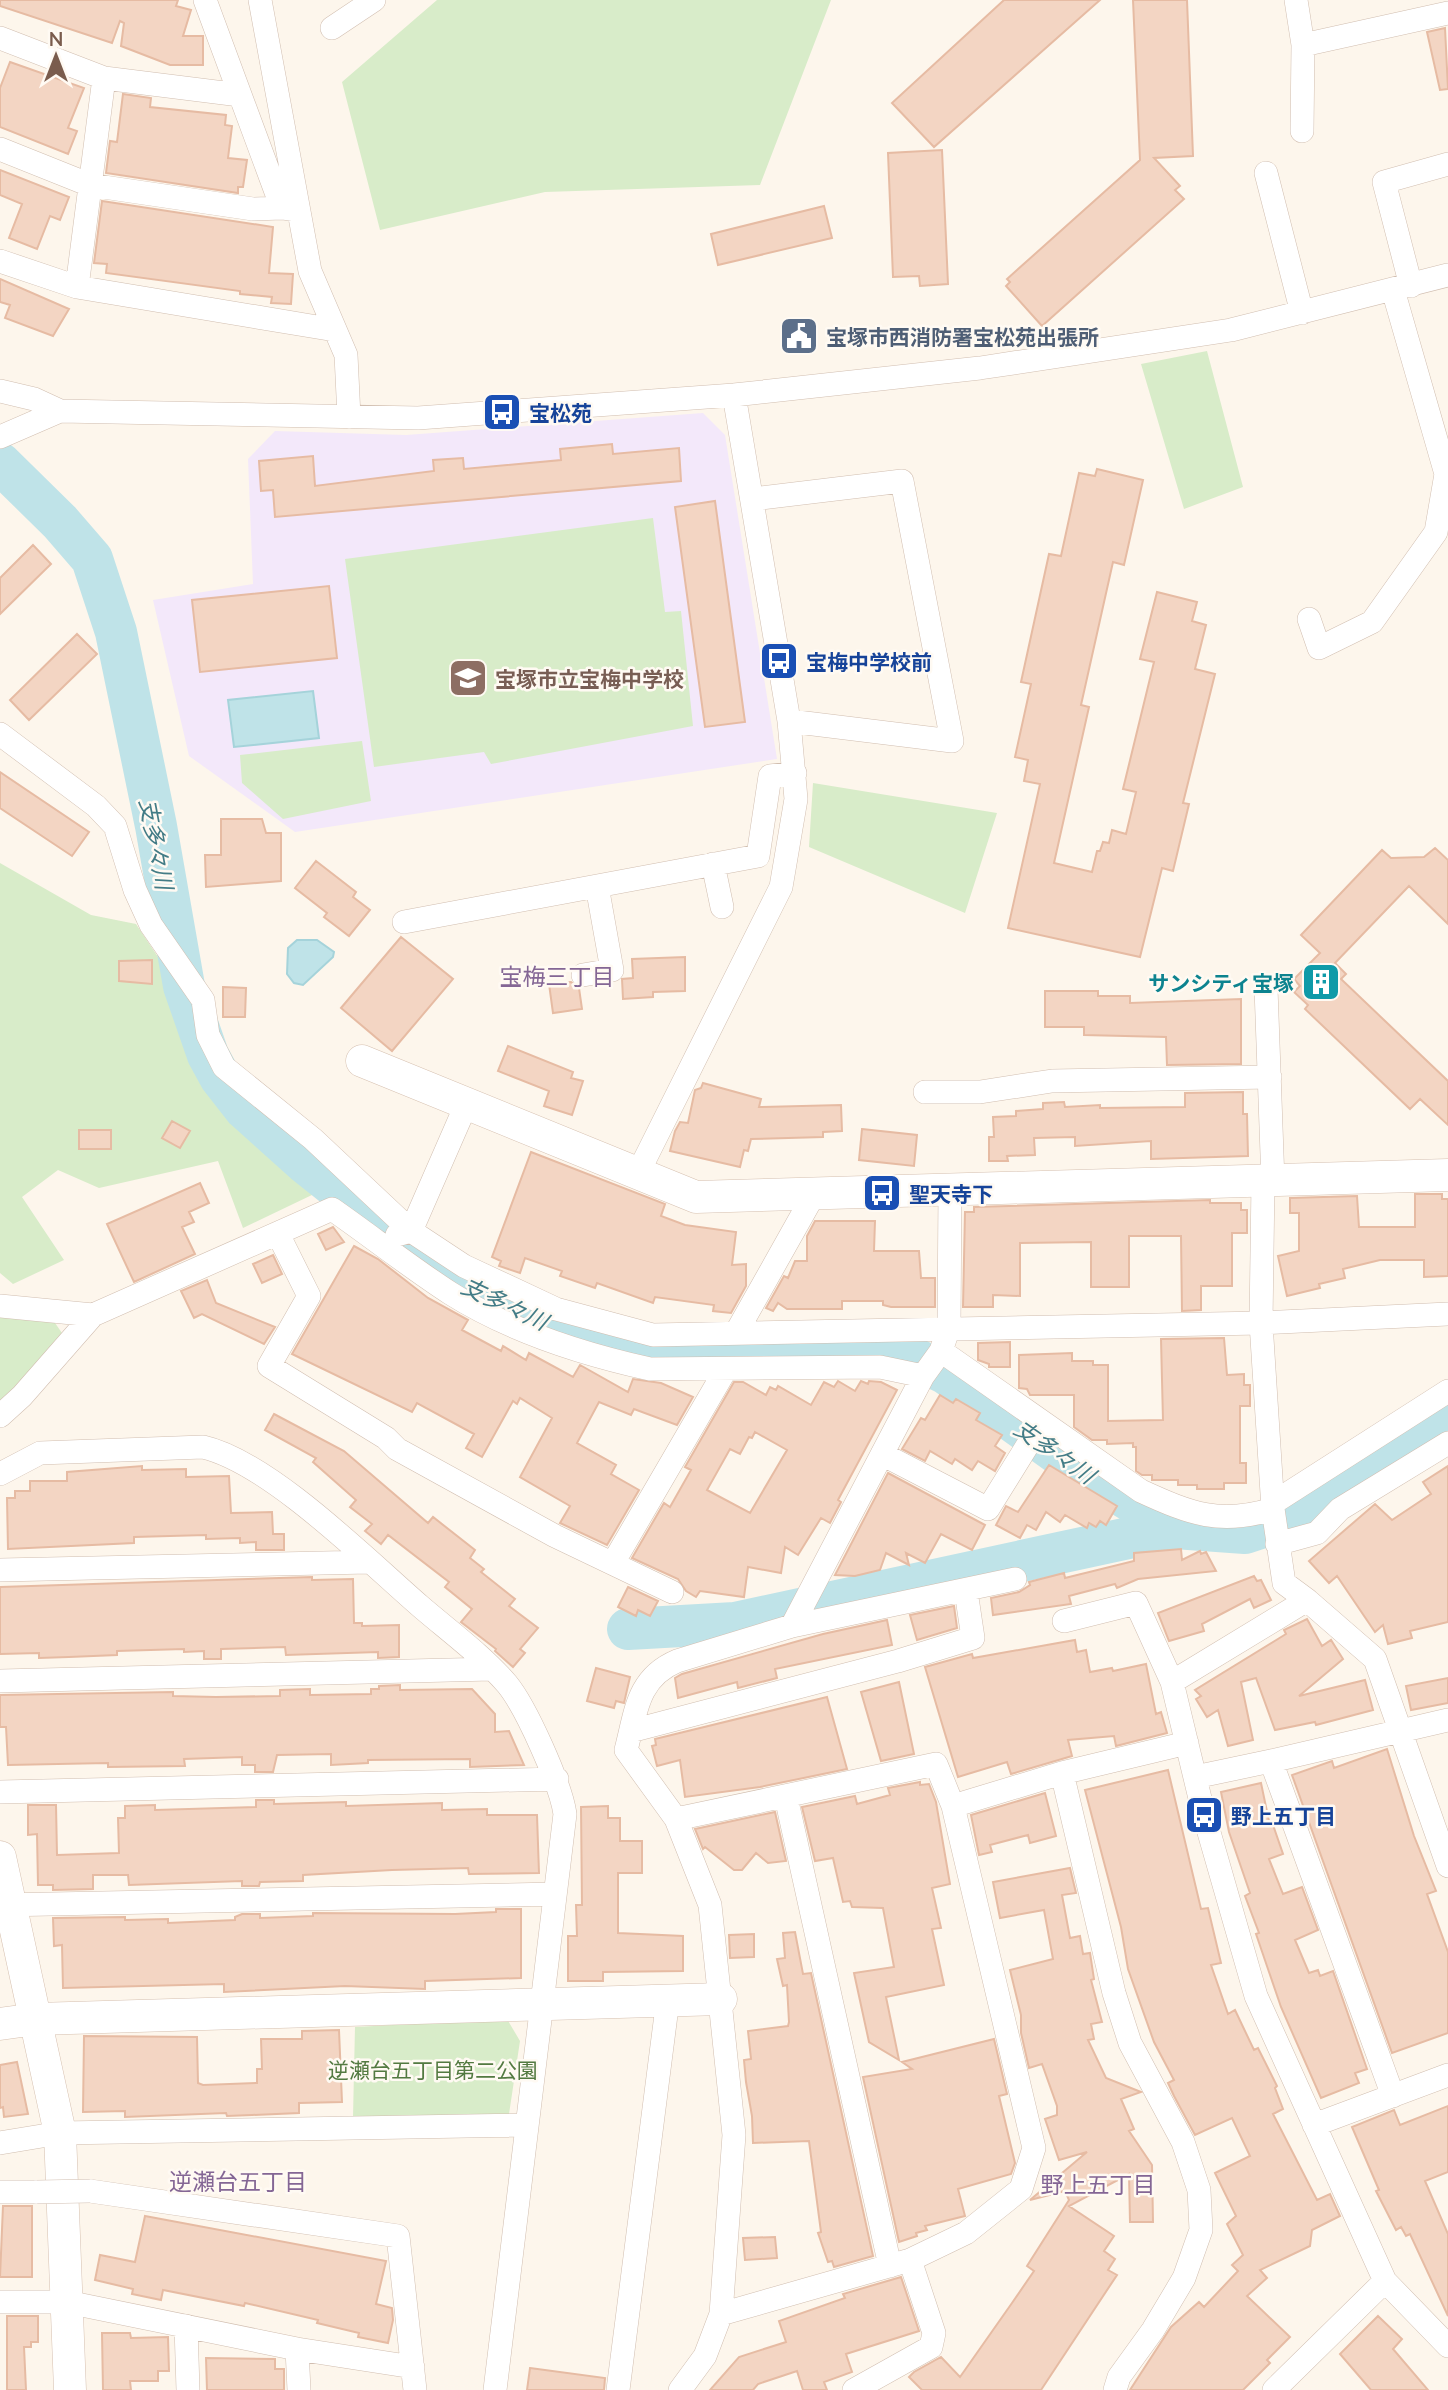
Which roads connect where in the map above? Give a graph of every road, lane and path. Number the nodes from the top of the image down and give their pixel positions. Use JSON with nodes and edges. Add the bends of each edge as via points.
{"nodes":[{"id":1,"x":205,"y":0,"type":"edge"},
{"id":2,"x":260,"y":0,"type":"edge"},
{"id":3,"x":374,"y":0,"type":"edge"},
{"id":4,"x":1296,"y":0,"type":"edge"},
{"id":5,"x":1448,"y":13,"type":"edge"},
{"id":6,"x":332,"y":29,"type":"dead end"},
{"id":7,"x":0,"y":38,"type":"edge"},
{"id":8,"x":1303,"y":45,"type":"junction"},
{"id":9,"x":104,"y":78,"type":"junction"},
{"id":10,"x":240,"y":95,"type":"junction"},
{"id":11,"x":1302,"y":131,"type":"dead end"},
{"id":12,"x":0,"y":149,"type":"edge"},
{"id":13,"x":1448,"y":164,"type":"edge"},
{"id":14,"x":1266,"y":173,"type":"dead end"},
{"id":15,"x":90,"y":185,"type":"junction"},
{"id":16,"x":290,"y":209,"type":"junction"},
{"id":17,"x":0,"y":261,"type":"edge"},
{"id":18,"x":1448,"y":275,"type":"edge"},
{"id":19,"x":77,"y":288,"type":"junction"},
{"id":20,"x":1402,"y":288,"type":"junction"},
{"id":21,"x":1301,"y":313,"type":"junction"},
{"id":22,"x":335,"y":330,"type":"junction"},
{"id":23,"x":0,"y":391,"type":"edge"},
{"id":24,"x":734,"y":395,"type":"junction"},
{"id":25,"x":60,"y":411,"type":"junction"},
{"id":26,"x":349,"y":416,"type":"junction"},
{"id":27,"x":3,"y":436,"type":"edge"},
{"id":28,"x":753,"y":499,"type":"junction"},
{"id":29,"x":1309,"y":619,"type":"dead end"},
{"id":30,"x":789,"y":721,"type":"junction"},
{"id":31,"x":0,"y":734,"type":"edge"},
{"id":32,"x":795,"y":773,"type":"junction"},
{"id":33,"x":713,"y":864,"type":"junction"},
{"id":34,"x":597,"y":886,"type":"junction"},
{"id":35,"x":722,"y":907,"type":"dead end"},
{"id":36,"x":404,"y":922,"type":"dead end"},
{"id":37,"x":583,"y":975,"type":"dead end"},
{"id":38,"x":1266,"y":988,"type":"dead end"},
{"id":39,"x":362,"y":1061,"type":"dead end"},
{"id":40,"x":1270,"y":1077,"type":"junction"},
{"id":41,"x":925,"y":1092,"type":"dead end"},
{"id":42,"x":466,"y":1105,"type":"junction"},
{"id":43,"x":637,"y":1175,"type":"junction"},
{"id":44,"x":1448,"y":1175,"type":"edge"},
{"id":45,"x":1268,"y":1182,"type":"junction"},
{"id":46,"x":950,"y":1190,"type":"junction"},
{"id":47,"x":813,"y":1196,"type":"junction"},
{"id":48,"x":411,"y":1231,"type":"junction"},
{"id":49,"x":278,"y":1234,"type":"junction"},
{"id":50,"x":378,"y":1241,"type":"junction"},
{"id":51,"x":0,"y":1306,"type":"edge"},
{"id":52,"x":1448,"y":1314,"type":"edge"},
{"id":53,"x":93,"y":1315,"type":"junction"},
{"id":54,"x":1261,"y":1323,"type":"junction"},
{"id":55,"x":949,"y":1327,"type":"junction"},
{"id":56,"x":736,"y":1333,"type":"junction"},
{"id":57,"x":941,"y":1351,"type":"junction"},
{"id":58,"x":726,"y":1369,"type":"junction"},
{"id":59,"x":923,"y":1376,"type":"junction"},
{"id":60,"x":1448,"y":1391,"type":"edge"},
{"id":61,"x":0,"y":1416,"type":"edge"},
{"id":62,"x":1042,"y":1422,"type":"junction"},
{"id":63,"x":1448,"y":1443,"type":"edge"},
{"id":64,"x":882,"y":1454,"type":"junction"},
{"id":65,"x":0,"y":1475,"type":"edge"},
{"id":66,"x":1273,"y":1506,"type":"junction"},
{"id":67,"x":1277,"y":1540,"type":"junction"},
{"id":68,"x":369,"y":1562,"type":"junction"},
{"id":69,"x":613,"y":1563,"type":"junction"},
{"id":70,"x":0,"y":1570,"type":"edge"},
{"id":71,"x":1015,"y":1579,"type":"dead end"},
{"id":72,"x":965,"y":1591,"type":"junction"},
{"id":73,"x":672,"y":1592,"type":"dead end"},
{"id":74,"x":1307,"y":1600,"type":"junction"},
{"id":75,"x":1063,"y":1621,"type":"dead end"},
{"id":76,"x":792,"y":1626,"type":"junction"},
{"id":77,"x":492,"y":1669,"type":"junction"},
{"id":78,"x":0,"y":1682,"type":"edge"},
{"id":79,"x":1172,"y":1682,"type":"junction"},
{"id":80,"x":1448,"y":1720,"type":"edge"},
{"id":81,"x":1399,"y":1730,"type":"junction"},
{"id":82,"x":631,"y":1731,"type":"junction"},
{"id":83,"x":1187,"y":1743,"type":"junction"},
{"id":84,"x":1271,"y":1761,"type":"junction"},
{"id":85,"x":1062,"y":1773,"type":"junction"},
{"id":86,"x":1195,"y":1777,"type":"junction"},
{"id":87,"x":556,"y":1779,"type":"junction"},
{"id":88,"x":0,"y":1792,"type":"edge"},
{"id":89,"x":786,"y":1797,"type":"junction"},
{"id":90,"x":953,"y":1805,"type":"junction"},
{"id":91,"x":676,"y":1819,"type":"junction"},
{"id":92,"x":0,"y":1857,"type":"edge"},
{"id":93,"x":1448,"y":1867,"type":"edge"},
{"id":94,"x":555,"y":1894,"type":"junction"},
{"id":95,"x":5,"y":1904,"type":"edge"},
{"id":96,"x":668,"y":1999,"type":"junction"},
{"id":97,"x":721,"y":1999,"type":"junction"},
{"id":98,"x":544,"y":2002,"type":"junction"},
{"id":99,"x":36,"y":2018,"type":"junction"},
{"id":100,"x":0,"y":2024,"type":"edge"},
{"id":101,"x":1448,"y":2075,"type":"edge"},
{"id":102,"x":1392,"y":2096,"type":"junction"},
{"id":103,"x":527,"y":2125,"type":"junction"},
{"id":104,"x":1314,"y":2125,"type":"junction"},
{"id":105,"x":60,"y":2133,"type":"junction"},
{"id":106,"x":0,"y":2143,"type":"edge"},
{"id":107,"x":0,"y":2192,"type":"edge"},
{"id":108,"x":900,"y":2263,"type":"junction"},
{"id":109,"x":1385,"y":2281,"type":"junction"},
{"id":110,"x":0,"y":2302,"type":"edge"},
{"id":111,"x":67,"y":2302,"type":"junction"},
{"id":112,"x":721,"y":2314,"type":"junction"},
{"id":113,"x":186,"y":2326,"type":"junction"},
{"id":114,"x":1448,"y":2346,"type":"edge"},
{"id":115,"x":297,"y":2349,"type":"junction"},
{"id":116,"x":414,"y":2379,"type":"edge"},
{"id":117,"x":70,"y":2390,"type":"edge"},
{"id":118,"x":188,"y":2390,"type":"edge"},
{"id":119,"x":299,"y":2390,"type":"edge"},
{"id":120,"x":495,"y":2390,"type":"edge"},
{"id":121,"x":618,"y":2390,"type":"edge"},
{"id":122,"x":680,"y":2390,"type":"edge"},
{"id":123,"x":854,"y":2390,"type":"edge"},
{"id":124,"x":1115,"y":2390,"type":"edge"},
{"id":125,"x":1274,"y":2390,"type":"edge"}],
"edges":[{"from":1,"to":10,"type":"street"},
{"from":2,"to":16,"type":"street"},
{"from":3,"to":6,"type":"street"},
{"from":4,"to":8,"type":"street"},
{"from":5,"to":8,"type":"street"},
{"from":7,"to":9,"type":"street"},
{"from":8,"to":11,"type":"street"},
{"from":9,"to":10,"type":"street"},
{"from":9,"to":15,"type":"street"},
{"from":10,"to":16,"type":"street"},
{"from":12,"to":15,"type":"street"},
{"from":13,"to":20,"type":"street","via":[[1384,182]]},
{"from":14,"to":21,"type":"street"},
{"from":15,"to":16,"type":"street","via":[[253,209]]},
{"from":15,"to":19,"type":"street"},
{"from":16,"to":22,"type":"street"},
{"from":17,"to":19,"type":"street"},
{"from":18,"to":20,"type":"street"},
{"from":19,"to":22,"type":"street"},
{"from":20,"to":21,"type":"street"},
{"from":20,"to":29,"type":"street","via":[[1446,474],[1436,532],[1372,622],[1319,648]]},
{"from":21,"to":24,"type":"street","via":[[1231,330],[994,366]]},
{"from":22,"to":26,"type":"street","via":[[346,355]]},
{"from":23,"to":25,"type":"street"},
{"from":24,"to":26,"type":"street","via":[[418,418]]},
{"from":24,"to":28,"type":"street"},
{"from":25,"to":26,"type":"street"},
{"from":25,"to":27,"type":"street"},
{"from":28,"to":30,"type":"street"},
{"from":28,"to":30,"type":"street","via":[[902,481],[952,741]]},
{"from":30,"to":32,"type":"street"},
{"from":31,"to":48,"type":"street","via":[[96,806],[115,826],[135,890],[151,925],[202,1000],[208,1035],[224,1067],[313,1139]]},
{"from":32,"to":33,"type":"street","via":[[770,776],[758,856]]},
{"from":32,"to":43,"type":"street","via":[[795,808],[781,887]]},
{"from":33,"to":34,"type":"street"},
{"from":33,"to":35,"type":"street"},
{"from":34,"to":36,"type":"street"},
{"from":34,"to":37,"type":"street","via":[[611,970]]},
{"from":38,"to":40,"type":"street"},
{"from":39,"to":42,"type":"street"},
{"from":40,"to":41,"type":"street","via":[[1052,1081],[980,1092]]},
{"from":40,"to":45,"type":"street"},
{"from":42,"to":43,"type":"street"},
{"from":42,"to":48,"type":"street"},
{"from":43,"to":47,"type":"street","via":[[696,1198]]},
{"from":44,"to":45,"type":"street"},
{"from":45,"to":46,"type":"street"},
{"from":45,"to":54,"type":"street"},
{"from":46,"to":47,"type":"street"},
{"from":46,"to":55,"type":"street"},
{"from":47,"to":56,"type":"street"},
{"from":48,"to":50,"type":"street"},
{"from":48,"to":56,"type":"street","via":[[464,1266],[556,1309],[653,1335]]},
{"from":49,"to":50,"type":"street","via":[[332,1209]]},
{"from":49,"to":53,"type":"street"},
{"from":49,"to":69,"type":"street","via":[[309,1296],[269,1366],[397,1449]]},
{"from":50,"to":58,"type":"street","via":[[452,1294],[533,1334],[650,1370]]},
{"from":51,"to":53,"type":"street"},
{"from":52,"to":54,"type":"street"},
{"from":53,"to":61,"type":"street"},
{"from":54,"to":55,"type":"street"},
{"from":54,"to":66,"type":"street"},
{"from":55,"to":56,"type":"street"},
{"from":55,"to":57,"type":"street"},
{"from":57,"to":59,"type":"street"},
{"from":57,"to":62,"type":"street"},
{"from":58,"to":59,"type":"street","via":[[880,1367]]},
{"from":58,"to":69,"type":"street"},
{"from":59,"to":64,"type":"street"},
{"from":60,"to":66,"type":"street"},
{"from":62,"to":64,"type":"street","via":[[988,1509]]},
{"from":62,"to":66,"type":"street","via":[[1141,1490],[1178,1508],[1214,1518],[1245,1517]]},
{"from":63,"to":67,"type":"street","via":[[1340,1509],[1317,1534]]},
{"from":64,"to":76,"type":"street"},
{"from":65,"to":68,"type":"street","via":[[40,1453],[204,1447],[254,1468]]},
{"from":66,"to":67,"type":"street"},
{"from":67,"to":74,"type":"street","via":[[1284,1583]]},
{"from":68,"to":70,"type":"street"},
{"from":68,"to":77,"type":"street"},
{"from":69,"to":73,"type":"street"},
{"from":71,"to":72,"type":"street"},
{"from":72,"to":76,"type":"street"},
{"from":72,"to":82,"type":"street","via":[[973,1638]]},
{"from":74,"to":79,"type":"street"},
{"from":74,"to":81,"type":"street","via":[[1375,1659]]},
{"from":75,"to":79,"type":"street","via":[[1136,1603]]},
{"from":76,"to":82,"type":"street","via":[[660,1668],[648,1679]]},
{"from":77,"to":78,"type":"street"},
{"from":77,"to":87,"type":"street","via":[[509,1686]]},
{"from":79,"to":83,"type":"street"},
{"from":80,"to":81,"type":"street"},
{"from":81,"to":84,"type":"street"},
{"from":81,"to":93,"type":"street"},
{"from":82,"to":91,"type":"street","via":[[626,1750]]},
{"from":83,"to":85,"type":"street"},
{"from":83,"to":86,"type":"street"},
{"from":84,"to":86,"type":"street"},
{"from":84,"to":102,"type":"street"},
{"from":85,"to":90,"type":"street"},
{"from":85,"to":124,"type":"street","via":[[1126,2030],[1183,2141],[1199,2190],[1201,2230],[1184,2278]]},
{"from":86,"to":104,"type":"street","via":[[1252,1987]]},
{"from":87,"to":88,"type":"street"},
{"from":87,"to":94,"type":"street","via":[[565,1814]]},
{"from":89,"to":90,"type":"street","via":[[936,1764]]},
{"from":89,"to":91,"type":"street"},
{"from":89,"to":108,"type":"street"},
{"from":90,"to":108,"type":"street","via":[[1034,2148],[1021,2189],[965,2233]]},
{"from":91,"to":97,"type":"street","via":[[709,1905]]},
{"from":92,"to":95,"type":"street"},
{"from":94,"to":95,"type":"street"},
{"from":94,"to":98,"type":"street"},
{"from":95,"to":99,"type":"street"},
{"from":96,"to":97,"type":"street"},
{"from":96,"to":98,"type":"street"},
{"from":96,"to":121,"type":"street"},
{"from":97,"to":112,"type":"street","via":[[734,2135]]},
{"from":98,"to":99,"type":"street"},
{"from":98,"to":103,"type":"street"},
{"from":99,"to":100,"type":"street"},
{"from":99,"to":105,"type":"street"},
{"from":101,"to":102,"type":"street"},
{"from":102,"to":104,"type":"street"},
{"from":103,"to":105,"type":"street"},
{"from":103,"to":120,"type":"street"},
{"from":104,"to":109,"type":"street"},
{"from":105,"to":106,"type":"street"},
{"from":105,"to":111,"type":"street"},
{"from":107,"to":116,"type":"street","bridge":true,"via":[[90,2191],[398,2236]]},
{"from":108,"to":112,"type":"street"},
{"from":108,"to":123,"type":"street","via":[[934,2333],[931,2347]]},
{"from":109,"to":114,"type":"street"},
{"from":109,"to":125,"type":"street"},
{"from":110,"to":111,"type":"street"},
{"from":111,"to":113,"type":"street"},
{"from":111,"to":117,"type":"street"},
{"from":112,"to":122,"type":"street","via":[[705,2357]]},
{"from":113,"to":115,"type":"street"},
{"from":113,"to":118,"type":"street"},
{"from":115,"to":116,"type":"street"},
{"from":115,"to":119,"type":"street"}]}
